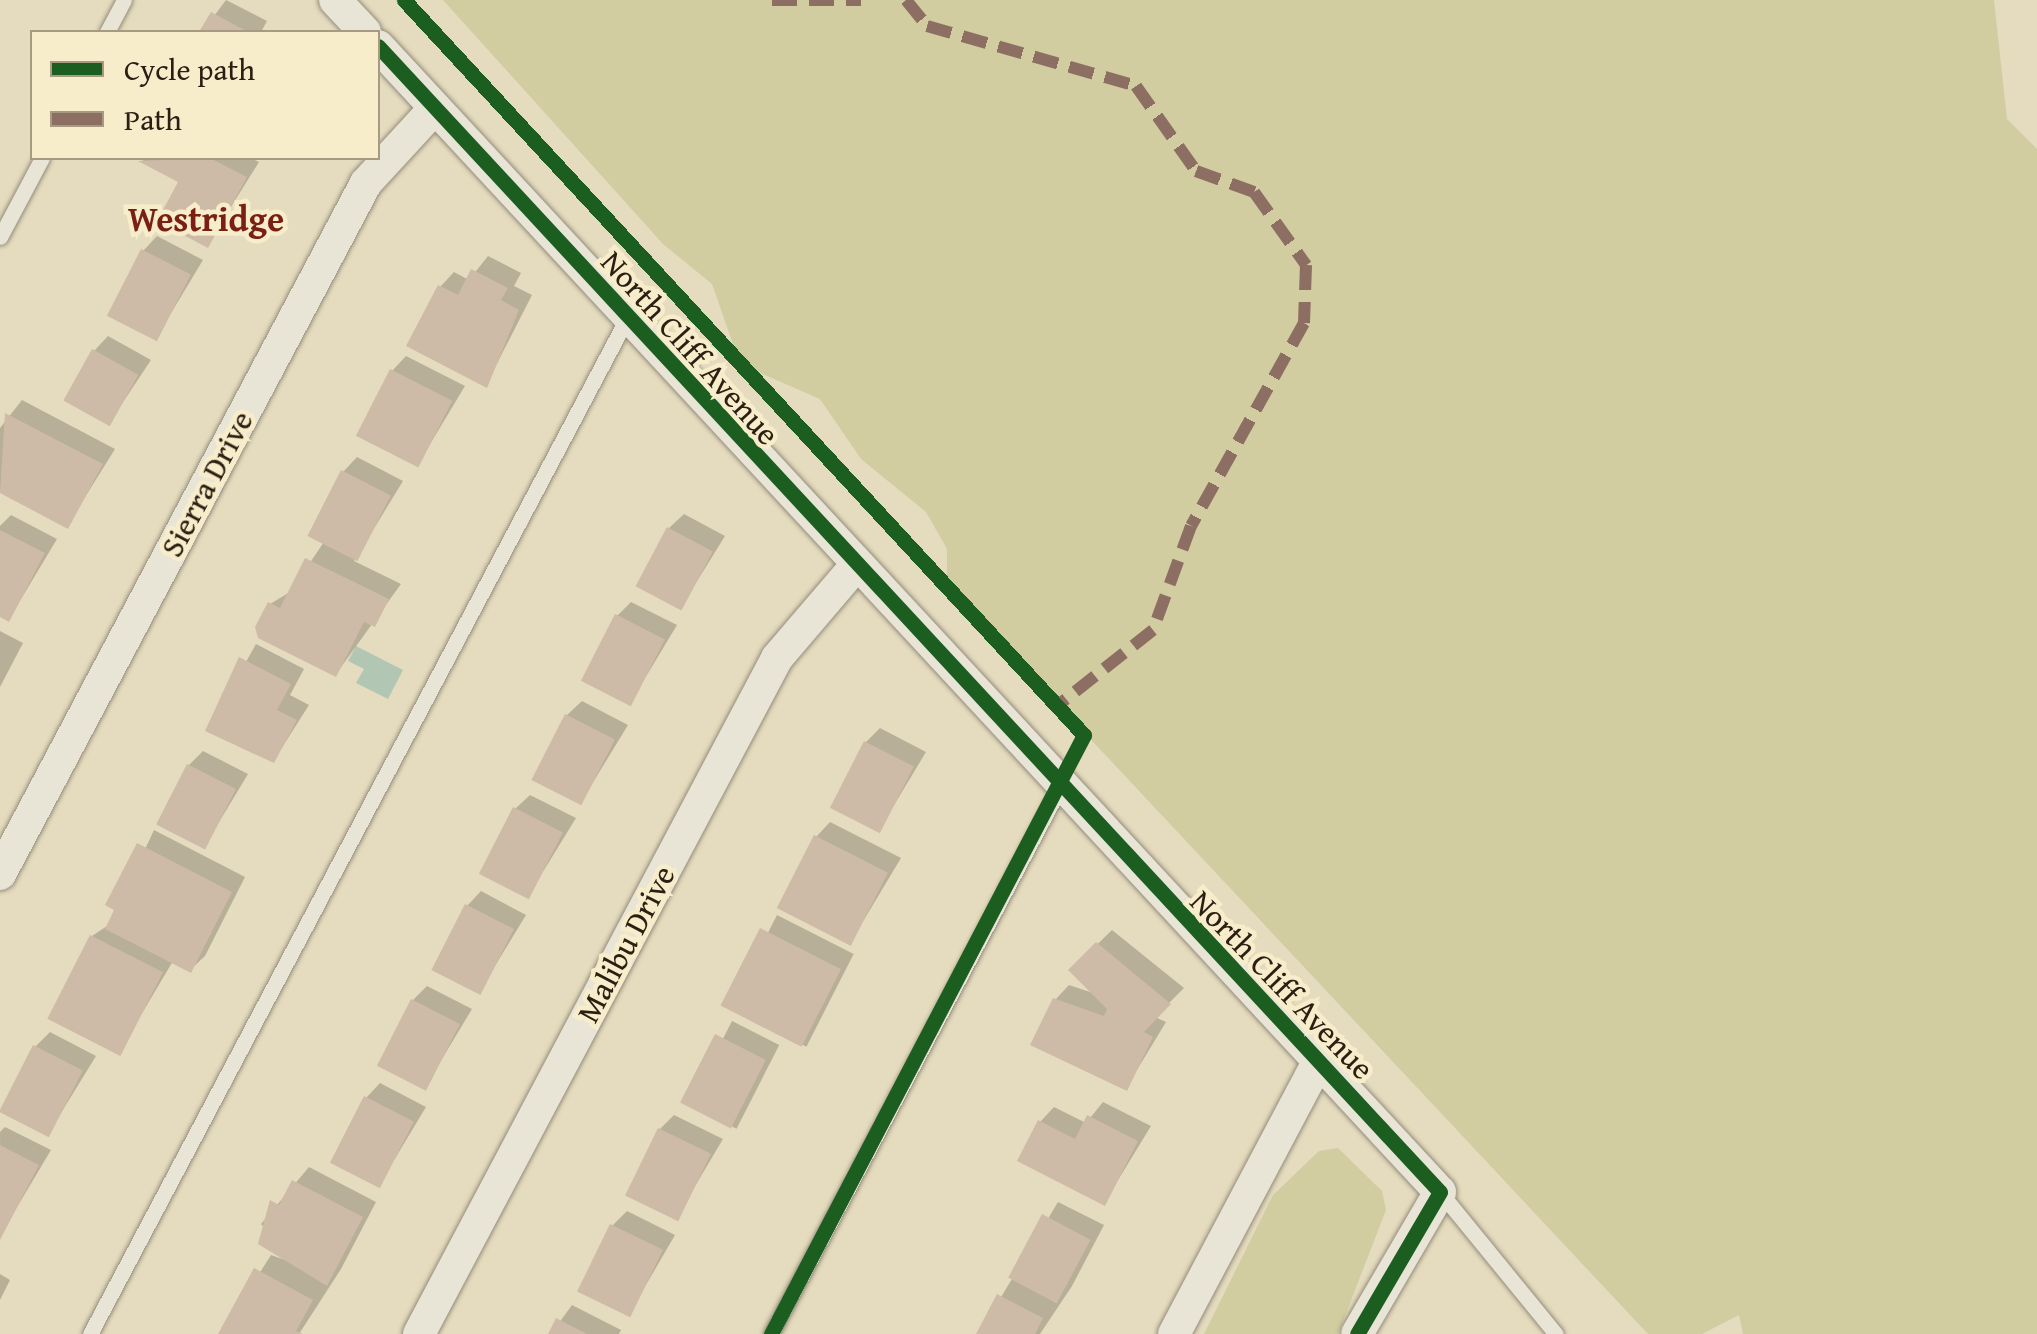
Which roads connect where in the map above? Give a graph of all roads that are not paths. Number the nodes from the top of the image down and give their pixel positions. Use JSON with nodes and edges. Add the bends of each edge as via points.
{"nodes":[{"id":1,"x":124,"y":0,"type":"edge"},
{"id":2,"x":336,"y":0,"type":"edge"},
{"id":3,"x":108,"y":30,"type":"edge"},
{"id":4,"x":363,"y":30,"type":"edge"},
{"id":5,"x":380,"y":48,"type":"edge"},
{"id":6,"x":434,"y":108,"type":"junction"},
{"id":7,"x":41,"y":160,"type":"edge"},
{"id":8,"x":0,"y":237,"type":"edge"},
{"id":9,"x":626,"y":320,"type":"junction"},
{"id":10,"x":854,"y":568,"type":"junction"},
{"id":11,"x":1058,"y":790,"type":"junction"},
{"id":12,"x":0,"y":874,"type":"edge"},
{"id":13,"x":1318,"y":1062,"type":"junction"},
{"id":14,"x":1440,"y":1192,"type":"junction"},
{"id":15,"x":90,"y":1334,"type":"edge"},
{"id":16,"x":419,"y":1334,"type":"edge"},
{"id":17,"x":771,"y":1334,"type":"edge"},
{"id":18,"x":1174,"y":1334,"type":"edge"},
{"id":19,"x":1357,"y":1334,"type":"edge"},
{"id":20,"x":1556,"y":1334,"type":"edge"}],
"edges":[{"from":1,"to":3,"type":"lane"},
{"from":2,"to":4,"type":"street"},
{"from":5,"to":6,"type":"street","name":"North Cliff Avenue"},
{"from":6,"to":9,"type":"street","name":"North Cliff Avenue"},
{"from":6,"to":12,"type":"street","name":"Sierra Drive","via":[[366,183]]},
{"from":7,"to":8,"type":"lane"},
{"from":9,"to":10,"type":"street","name":"North Cliff Avenue"},
{"from":9,"to":15,"type":"lane"},
{"from":10,"to":11,"type":"street","name":"North Cliff Avenue"},
{"from":10,"to":16,"type":"street","name":"Malibu Drive","via":[[777,658]]},
{"from":11,"to":13,"type":"street","name":"North Cliff Avenue"},
{"from":11,"to":17,"type":"lane"},
{"from":13,"to":14,"type":"street","name":"North Cliff Avenue"},
{"from":13,"to":18,"type":"street"},
{"from":14,"to":19,"type":"street"},
{"from":14,"to":20,"type":"lane"}]}
